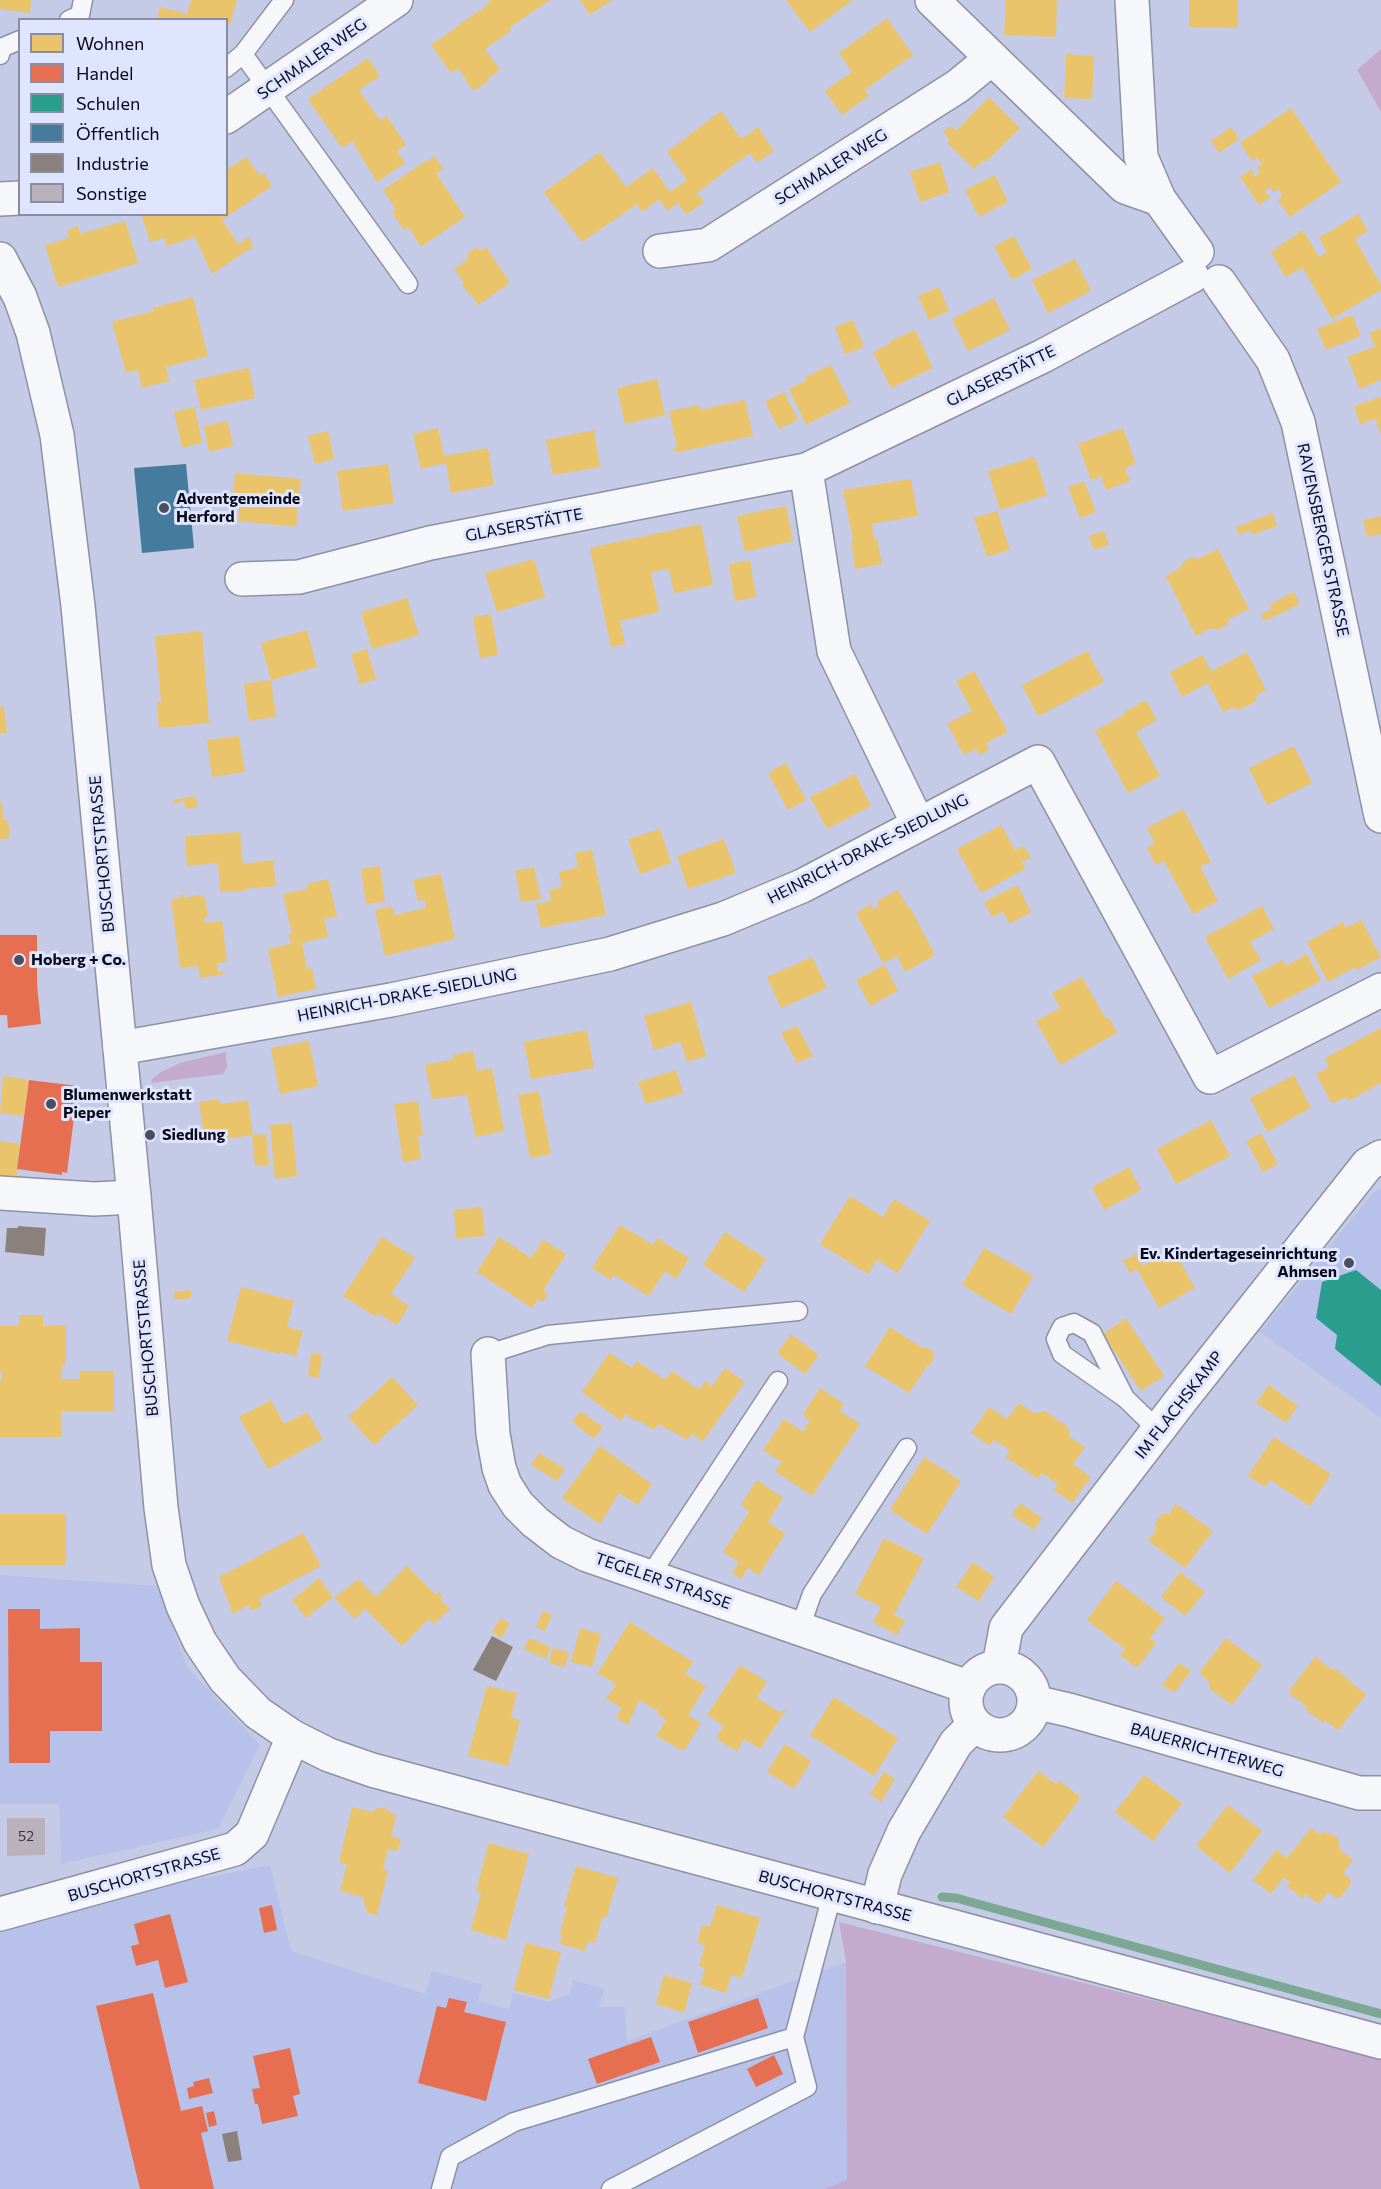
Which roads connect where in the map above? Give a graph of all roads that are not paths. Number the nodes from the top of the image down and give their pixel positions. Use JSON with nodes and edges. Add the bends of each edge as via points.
{"nodes":[{"id":1,"x":84,"y":0,"type":"edge"},
{"id":2,"x":284,"y":0,"type":"edge"},
{"id":3,"x":396,"y":0,"type":"edge"},
{"id":4,"x":932,"y":0,"type":"edge"},
{"id":5,"x":1132,"y":0,"type":"edge"},
{"id":6,"x":73,"y":18,"type":"edge"},
{"id":7,"x":18,"y":41,"type":"edge"},
{"id":8,"x":243,"y":54,"type":"junction"},
{"id":9,"x":0,"y":55,"type":"edge"},
{"id":10,"x":992,"y":58,"type":"junction"},
{"id":11,"x":228,"y":66,"type":"edge"},
{"id":12,"x":269,"y":88,"type":"junction"},
{"id":13,"x":228,"y":116,"type":"edge"},
{"id":14,"x":18,"y":198,"type":"edge"},
{"id":15,"x":1159,"y":199,"type":"junction"},
{"id":16,"x":0,"y":200,"type":"edge"},
{"id":17,"x":660,"y":251,"type":"dead end"},
{"id":18,"x":0,"y":259,"type":"edge"},
{"id":19,"x":1203,"y":270,"type":"junction"},
{"id":20,"x":408,"y":284,"type":"dead end"},
{"id":21,"x":806,"y":470,"type":"junction"},
{"id":22,"x":242,"y":579,"type":"dead end"},
{"id":23,"x":1381,"y":816,"type":"edge"},
{"id":24,"x":918,"y":824,"type":"junction"},
{"id":25,"x":1381,"y":990,"type":"edge"},
{"id":26,"x":120,"y":1047,"type":"junction"},
{"id":27,"x":1381,"y":1157,"type":"edge"},
{"id":28,"x":0,"y":1193,"type":"edge"},
{"id":29,"x":134,"y":1197,"type":"junction"},
{"id":30,"x":798,"y":1311,"type":"dead end"},
{"id":31,"x":488,"y":1354,"type":"joint"},
{"id":32,"x":778,"y":1381,"type":"dead end"},
{"id":33,"x":1125,"y":1398,"type":"dead end"},
{"id":34,"x":1158,"y":1430,"type":"junction"},
{"id":35,"x":907,"y":1448,"type":"dead end"},
{"id":36,"x":649,"y":1577,"type":"junction"},
{"id":37,"x":800,"y":1628,"type":"junction"},
{"id":38,"x":999,"y":1666,"type":"junction"},
{"id":39,"x":968,"y":1687,"type":"junction"},
{"id":40,"x":1034,"y":1702,"type":"junction"},
{"id":41,"x":975,"y":1725,"type":"junction"},
{"id":42,"x":293,"y":1737,"type":"junction"},
{"id":43,"x":1381,"y":1793,"type":"edge"},
{"id":44,"x":832,"y":1895,"type":"junction"},
{"id":45,"x":877,"y":1907,"type":"junction"},
{"id":46,"x":0,"y":1914,"type":"edge"},
{"id":47,"x":794,"y":2037,"type":"junction"},
{"id":48,"x":1381,"y":2042,"type":"edge"},
{"id":49,"x":441,"y":2189,"type":"edge"},
{"id":50,"x":611,"y":2189,"type":"edge"}],
"edges":[{"from":1,"to":6,"type":"lane","via":[[80,15]]},
{"from":2,"to":8,"type":"lane"},
{"from":3,"to":12,"type":"street","name":"SCHMALER WEG"},
{"from":4,"to":10,"type":"street"},
{"from":5,"to":15,"type":"street","name":"RAVENSBERGER STRASSE","via":[[1141,157]]},
{"from":7,"to":9,"type":"lane","via":[[1,48]]},
{"from":8,"to":11,"type":"lane"},
{"from":8,"to":12,"type":"lane"},
{"from":10,"to":15,"type":"street","via":[[1125,187]]},
{"from":10,"to":17,"type":"street","name":"SCHMALER WEG","via":[[958,86],[708,245]]},
{"from":12,"to":13,"type":"street","name":"SCHMALER WEG"},
{"from":12,"to":20,"type":"lane"},
{"from":14,"to":16,"type":"street"},
{"from":15,"to":19,"type":"street","name":"RAVENSBERGER STRASSE"},
{"from":18,"to":26,"type":"street","name":"BUSCHORTSTRASSE","via":[[33,333],[57,435],[78,606]]},
{"from":19,"to":21,"type":"street","name":"GLASERSTÄTTE","via":[[1043,357]]},
{"from":19,"to":23,"type":"street","name":"RAVENSBERGER STRASSE","via":[[1273,360],[1298,422]]},
{"from":21,"to":22,"type":"street","name":"GLASERSTÄTTE","via":[[430,543],[299,577]]},
{"from":21,"to":24,"type":"street","via":[[834,651]]},
{"from":24,"to":25,"type":"street","name":"HEINRICH-DRAKE-SIEDLUNG","via":[[1038,762],[1210,1077]]},
{"from":24,"to":26,"type":"street","name":"HEINRICH-DRAKE-SIEDLUNG","via":[[802,886],[723,919],[610,954],[391,1000]]},
{"from":26,"to":29,"type":"street","name":"BUSCHORTSTRASSE"},
{"from":27,"to":34,"type":"street","name":"IM FLACHSKAMP","via":[[1368,1164]]},
{"from":28,"to":29,"type":"street","via":[[94,1199]]},
{"from":29,"to":42,"type":"street","name":"BUSCHORTSTRASSE","via":[[161,1509],[170,1565],[200,1642],[225,1679],[258,1713]]},
{"from":30,"to":31,"type":"lane","via":[[548,1335]]},
{"from":31,"to":36,"type":"street","name":"TEGELER STRASSE","via":[[499,1468],[518,1506],[561,1542]]},
{"from":32,"to":36,"type":"lane"},
{"from":33,"to":34,"type":"lane"},
{"from":34,"to":38,"type":"street","name":"IM FLACHSKAMP","via":[[1006,1628]]},
{"from":35,"to":37,"type":"lane","via":[[812,1594]]},
{"from":36,"to":37,"type":"street","name":"TEGELER STRASSE"},
{"from":37,"to":39,"type":"street","name":"TEGELER STRASSE"},
{"from":38,"to":39,"type":"street","via":[[975,1676]]},
{"from":38,"to":40,"type":"street","via":[[1024,1676],[1032,1688]]},
{"from":39,"to":41,"type":"street","via":[[965,1700]]},
{"from":40,"to":41,"type":"street","via":[[1030,1717],[1019,1730],[1004,1735],[988,1733]]},
{"from":40,"to":43,"type":"street","name":"BAUERRICHTERWEG","via":[[1359,1793]]},
{"from":41,"to":45,"type":"street","via":[[956,1743],[904,1831],[885,1874]]},
{"from":42,"to":44,"type":"street","name":"BUSCHORTSTRASSE","via":[[372,1770]]},
{"from":42,"to":46,"type":"street","name":"BUSCHORTSTRASSE","via":[[252,1834],[236,1849]]},
{"from":44,"to":45,"type":"street","name":"BUSCHORTSTRASSE"},
{"from":44,"to":47,"type":"lane"},
{"from":45,"to":48,"type":"street","name":"BUSCHORTSTRASSE"},
{"from":47,"to":49,"type":"lane","via":[[514,2122],[450,2157]]},
{"from":47,"to":50,"type":"lane","via":[[807,2086]]}]}
